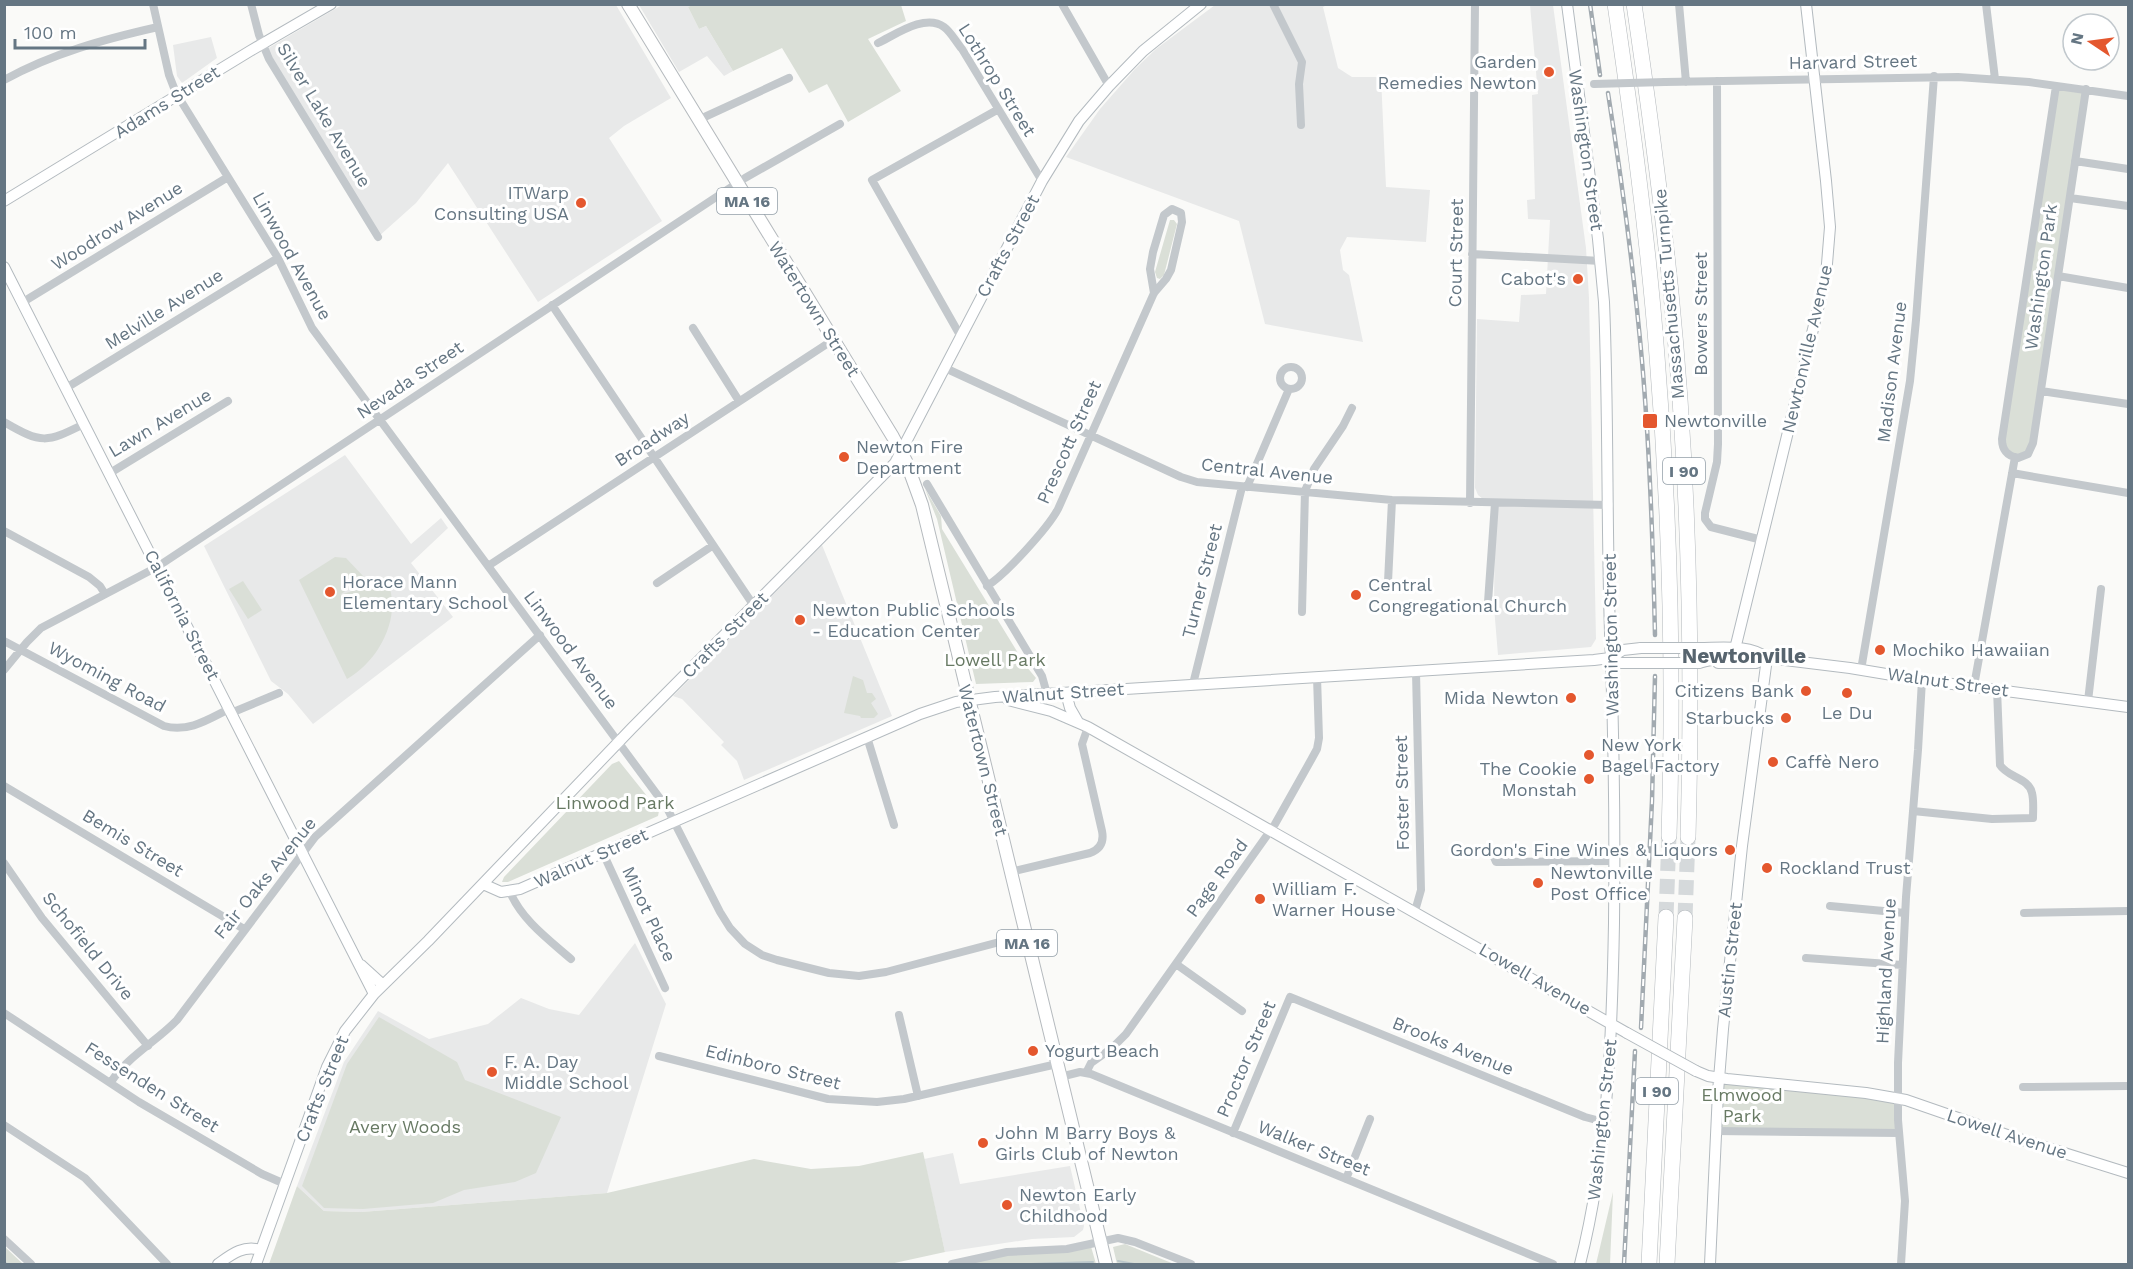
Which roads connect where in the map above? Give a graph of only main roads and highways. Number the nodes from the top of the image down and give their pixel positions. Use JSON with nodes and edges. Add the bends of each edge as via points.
{"nodes":[{"id":1,"x":331,"y":4,"type":"edge"},
{"id":2,"x":628,"y":4,"type":"edge"},
{"id":3,"x":1201,"y":4,"type":"edge"},
{"id":4,"x":1567,"y":4,"type":"edge"},
{"id":5,"x":1615,"y":4,"type":"edge"},
{"id":6,"x":1634,"y":4,"type":"edge"},
{"id":7,"x":1806,"y":4,"type":"edge"},
{"id":8,"x":4,"y":201,"type":"edge"},
{"id":9,"x":4,"y":267,"type":"edge"},
{"id":10,"x":901,"y":453,"type":"junction"},
{"id":11,"x":1735,"y":649,"type":"junction"},
{"id":12,"x":1610,"y":658,"type":"junction"},
{"id":13,"x":1767,"y":658,"type":"junction"},
{"id":14,"x":1699,"y":663,"type":"junction"},
{"id":15,"x":1066,"y":693,"type":"junction"},
{"id":16,"x":995,"y":697,"type":"junction"},
{"id":17,"x":969,"y":699,"type":"junction"},
{"id":18,"x":2128,"y":707,"type":"edge"},
{"id":19,"x":1083,"y":725,"type":"junction"},
{"id":20,"x":1669,"y":836,"type":"tunnel mouth"},
{"id":21,"x":1688,"y":837,"type":"tunnel mouth"},
{"id":22,"x":483,"y":884,"type":"junction"},
{"id":23,"x":1666,"y":917,"type":"tunnel mouth"},
{"id":24,"x":1685,"y":918,"type":"tunnel mouth"},
{"id":25,"x":359,"y":964,"type":"junction"},
{"id":26,"x":383,"y":985,"type":"junction"},
{"id":27,"x":374,"y":994,"type":"junction"},
{"id":28,"x":1611,"y":1023,"type":"junction"},
{"id":29,"x":1719,"y":1078,"type":"junction"},
{"id":30,"x":2128,"y":1173,"type":"edge"},
{"id":31,"x":261,"y":1250,"type":"junction"},
{"id":32,"x":218,"y":1264,"type":"edge"},
{"id":33,"x":226,"y":1264,"type":"edge"},
{"id":34,"x":235,"y":1264,"type":"edge"},
{"id":35,"x":256,"y":1264,"type":"edge"},
{"id":36,"x":1106,"y":1264,"type":"edge"},
{"id":37,"x":1580,"y":1264,"type":"edge"},
{"id":38,"x":1648,"y":1264,"type":"edge"},
{"id":39,"x":1667,"y":1264,"type":"edge"},
{"id":40,"x":1710,"y":1264,"type":"edge"}],
"edges":[{"from":1,"to":8,"type":"main road","name":"Adams Street"},
{"from":2,"to":10,"type":"main road","name":"Watertown Street","number":"MA 16"},
{"from":3,"to":10,"type":"main road","name":"Crafts Street","via":[[1155,40],[1079,121],[1042,181]]},
{"from":4,"to":12,"type":"main road","name":"Washington Street","via":[[1601,261]]},
{"from":5,"to":20,"type":"highway","name":"Massachusetts Turnpike","number":"I 90","via":[[1641,194],[1662,420],[1670,603]]},
{"from":6,"to":21,"type":"highway","name":"Massachusetts Turnpike","number":"I 90","via":[[1661,198],[1680,412],[1689,605]]},
{"from":7,"to":11,"type":"main road","name":"Newtonville Avenue","via":[[1827,182],[1829,254],[1821,302]]},
{"from":9,"to":25,"type":"main road","name":"California Street"},
{"from":10,"to":17,"type":"main road","name":"Watertown Street","number":"MA 16","via":[[922,505]]},
{"from":10,"to":22,"type":"main road","name":"Crafts Street"},
{"from":11,"to":12,"type":"main road","name":"Walnut Street","bridge":true,"via":[[1641,648],[1623,650]]},
{"from":11,"to":13,"type":"main road","name":"Walnut Street"},
{"from":11,"to":14,"type":"main road","via":[[1725,658]]},
{"from":12,"to":14,"type":"main road","name":"Walnut Street","bridge":true,"via":[[1621,663]]},
{"from":12,"to":15,"type":"main road","name":"Walnut Street"},
{"from":12,"to":28,"type":"main road","name":"Washington Street","via":[[1614,861]]},
{"from":13,"to":14,"type":"main road","name":"Walnut Street","via":[[1751,664]]},
{"from":13,"to":18,"type":"main road","name":"Walnut Street"},
{"from":13,"to":29,"type":"main road","name":"Austin Street","via":[[1742,846]]},
{"from":15,"to":16,"type":"main road","name":"Walnut Street"},
{"from":15,"to":19,"type":"main road","via":[[1070,708]]},
{"from":16,"to":17,"type":"main road","name":"Walnut Street"},
{"from":16,"to":19,"type":"main road","name":"Lowell Avenue","via":[[1051,711]]},
{"from":17,"to":22,"type":"main road","name":"Walnut Street","via":[[926,712],[510,892]]},
{"from":17,"to":36,"type":"main road","name":"Watertown Street","number":"MA 16"},
{"from":19,"to":28,"type":"main road","name":"Lowell Avenue"},
{"from":22,"to":26,"type":"main road","name":"Crafts Street"},
{"from":23,"to":38,"type":"highway","number":"I 90"},
{"from":24,"to":39,"type":"highway","number":"I 90"},
{"from":25,"to":26,"type":"main road","name":"California Street"},
{"from":25,"to":27,"type":"main road","name":"California Street"},
{"from":26,"to":27,"type":"main road","name":"Crafts Street"},
{"from":27,"to":31,"type":"main road","name":"Crafts Street","via":[[349,1024],[334,1052]]},
{"from":28,"to":29,"type":"main road","name":"Lowell Avenue","bridge":true,"via":[[1696,1071]]},
{"from":28,"to":37,"type":"main road","name":"Washington Street","via":[[1595,1194]]},
{"from":29,"to":30,"type":"main road","name":"Lowell Avenue","via":[[1897,1098]]},
{"from":29,"to":40,"type":"main road","name":"Austin Street"},
{"from":31,"to":32,"type":"main road","via":[[242,1250]]},
{"from":31,"to":35,"type":"main road","name":"Crafts Street"},
{"from":33,"to":34,"type":"main road"}]}
